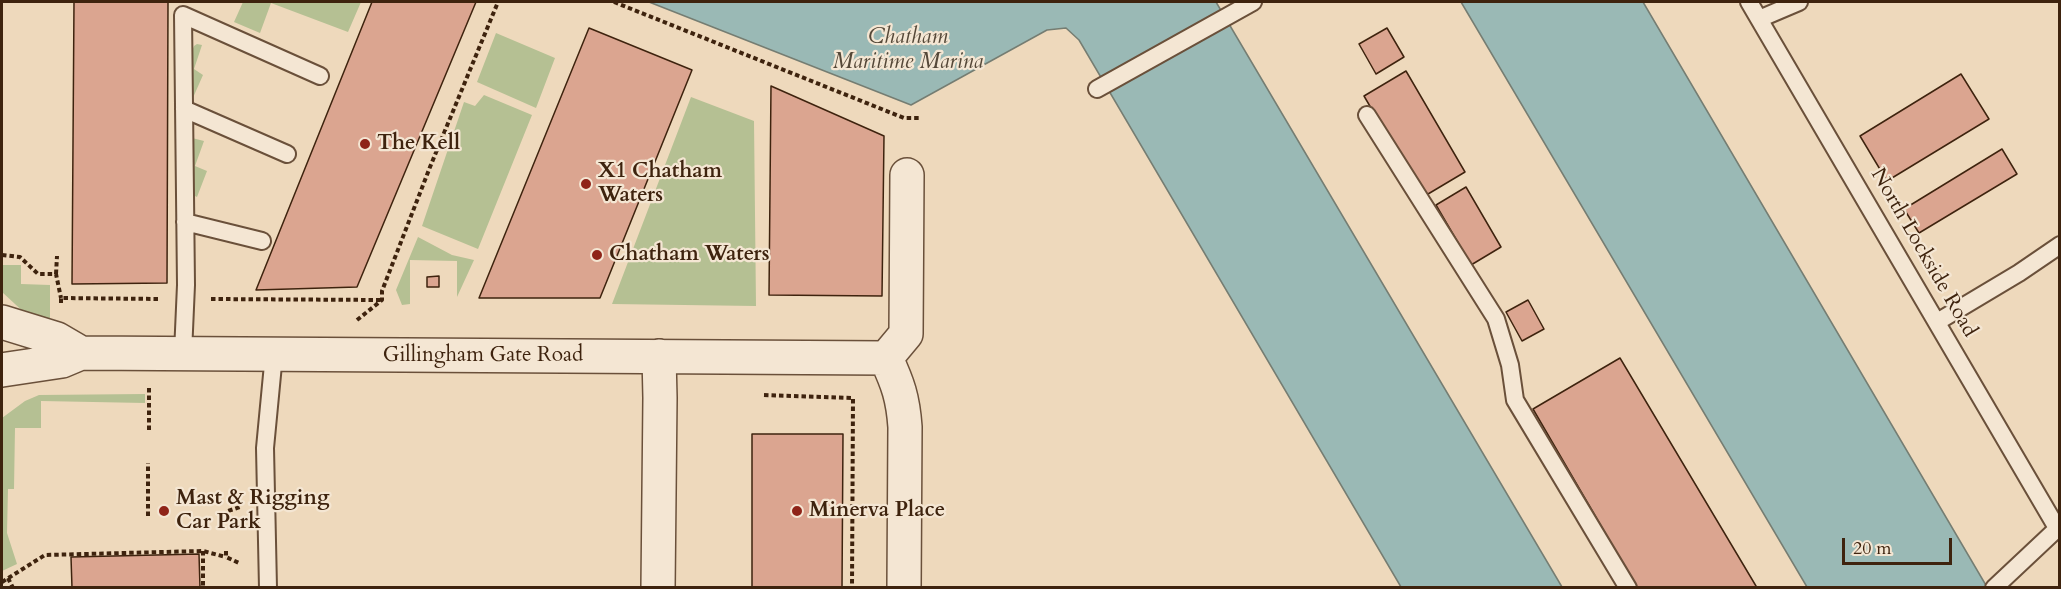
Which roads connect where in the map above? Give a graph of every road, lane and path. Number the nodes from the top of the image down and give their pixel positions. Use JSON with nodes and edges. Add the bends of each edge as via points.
{"nodes":[{"id":1,"x":498,"y":2,"type":"edge"},
{"id":2,"x":614,"y":2,"type":"edge"},
{"id":3,"x":1253,"y":2,"type":"edge"},
{"id":4,"x":1749,"y":2,"type":"edge"},
{"id":5,"x":1799,"y":2,"type":"edge"},
{"id":6,"x":1759,"y":19,"type":"junction"},
{"id":7,"x":320,"y":76,"type":"dead end"},
{"id":8,"x":1097,"y":89,"type":"dead end"},
{"id":9,"x":184,"y":109,"type":"junction"},
{"id":10,"x":1367,"y":115,"type":"dead end"},
{"id":11,"x":920,"y":118,"type":"dead end"},
{"id":12,"x":287,"y":154,"type":"dead end"},
{"id":13,"x":907,"y":176,"type":"dead end"},
{"id":14,"x":185,"y":222,"type":"junction"},
{"id":15,"x":262,"y":241,"type":"dead end"},
{"id":16,"x":2060,"y":245,"type":"edge"},
{"id":17,"x":2,"y":255,"type":"edge"},
{"id":18,"x":57,"y":256,"type":"dead end"},
{"id":19,"x":56,"y":274,"type":"junction"},
{"id":20,"x":61,"y":298,"type":"dead end"},
{"id":21,"x":1938,"y":321,"type":"junction"},
{"id":22,"x":2,"y":322,"type":"edge"},
{"id":23,"x":355,"y":328,"type":"dead end"},
{"id":24,"x":81,"y":353,"type":"junction"},
{"id":25,"x":183,"y":353,"type":"junction"},
{"id":26,"x":274,"y":354,"type":"junction"},
{"id":27,"x":658,"y":356,"type":"junction"},
{"id":28,"x":886,"y":358,"type":"junction"},
{"id":29,"x":2,"y":370,"type":"edge"},
{"id":30,"x":149,"y":384,"type":"dead end"},
{"id":31,"x":762,"y":395,"type":"dead end"},
{"id":32,"x":149,"y":430,"type":"dead end"},
{"id":33,"x":148,"y":463,"type":"dead end"},
{"id":34,"x":229,"y":511,"type":"dead end"},
{"id":35,"x":148,"y":516,"type":"dead end"},
{"id":36,"x":226,"y":518,"type":"dead end"},
{"id":37,"x":2058,"y":527,"type":"edge"},
{"id":38,"x":203,"y":551,"type":"junction"},
{"id":39,"x":226,"y":557,"type":"dead end"},
{"id":40,"x":4,"y":580,"type":"edge"},
{"id":41,"x":1996,"y":586,"type":"edge"},
{"id":42,"x":13,"y":588,"type":"edge"},
{"id":43,"x":203,"y":588,"type":"edge"},
{"id":44,"x":268,"y":588,"type":"edge"},
{"id":45,"x":658,"y":588,"type":"edge"},
{"id":46,"x":852,"y":588,"type":"edge"},
{"id":47,"x":904,"y":588,"type":"edge"},
{"id":48,"x":1628,"y":588,"type":"edge"}],
"edges":[{"from":1,"to":23,"type":"path","via":[[382,291],[382,300],[356,321]]},
{"from":2,"to":11,"type":"path","via":[[904,118]]},
{"from":3,"to":8,"type":"lane"},
{"from":4,"to":6,"type":"lane","name":"North Lockside Road"},
{"from":5,"to":6,"type":"lane"},
{"from":6,"to":21,"type":"lane","name":"North Lockside Road"},
{"from":7,"to":9,"type":"lane","via":[[183,15]]},
{"from":9,"to":12,"type":"lane"},
{"from":9,"to":14,"type":"lane"},
{"from":10,"to":48,"type":"lane","via":[[1496,319],[1510,365],[1515,400]]},
{"from":13,"to":28,"type":"street","via":[[906,334]]},
{"from":14,"to":15,"type":"lane"},
{"from":14,"to":25,"type":"lane"},
{"from":16,"to":21,"type":"lane"},
{"from":17,"to":19,"type":"path","via":[[20,256],[38,274]]},
{"from":18,"to":19,"type":"path"},
{"from":19,"to":20,"type":"path"},
{"from":21,"to":37,"type":"lane","name":"North Lockside Road"},
{"from":22,"to":24,"type":"street","name":"Gillingham Gate Road","via":[[57,339]]},
{"from":24,"to":25,"type":"street","name":"Gillingham Gate Road"},
{"from":24,"to":29,"type":"street","name":"Gillingham Gate Road","via":[[62,361]]},
{"from":25,"to":26,"type":"street","name":"Gillingham Gate Road"},
{"from":26,"to":27,"type":"street","name":"Gillingham Gate Road"},
{"from":26,"to":44,"type":"lane","via":[[265,448]]},
{"from":27,"to":28,"type":"street","name":"Gillingham Gate Road"},
{"from":27,"to":45,"type":"street"},
{"from":28,"to":47,"type":"street","via":[[898,383],[905,427]]},
{"from":30,"to":32,"type":"path"},
{"from":31,"to":46,"type":"path","via":[[853,398]]},
{"from":33,"to":35,"type":"path"},
{"from":34,"to":36,"type":"path"},
{"from":37,"to":41,"type":"lane"},
{"from":38,"to":39,"type":"path"},
{"from":38,"to":40,"type":"path","via":[[45,555]]},
{"from":38,"to":43,"type":"path"},
{"from":40,"to":42,"type":"path"}]}
